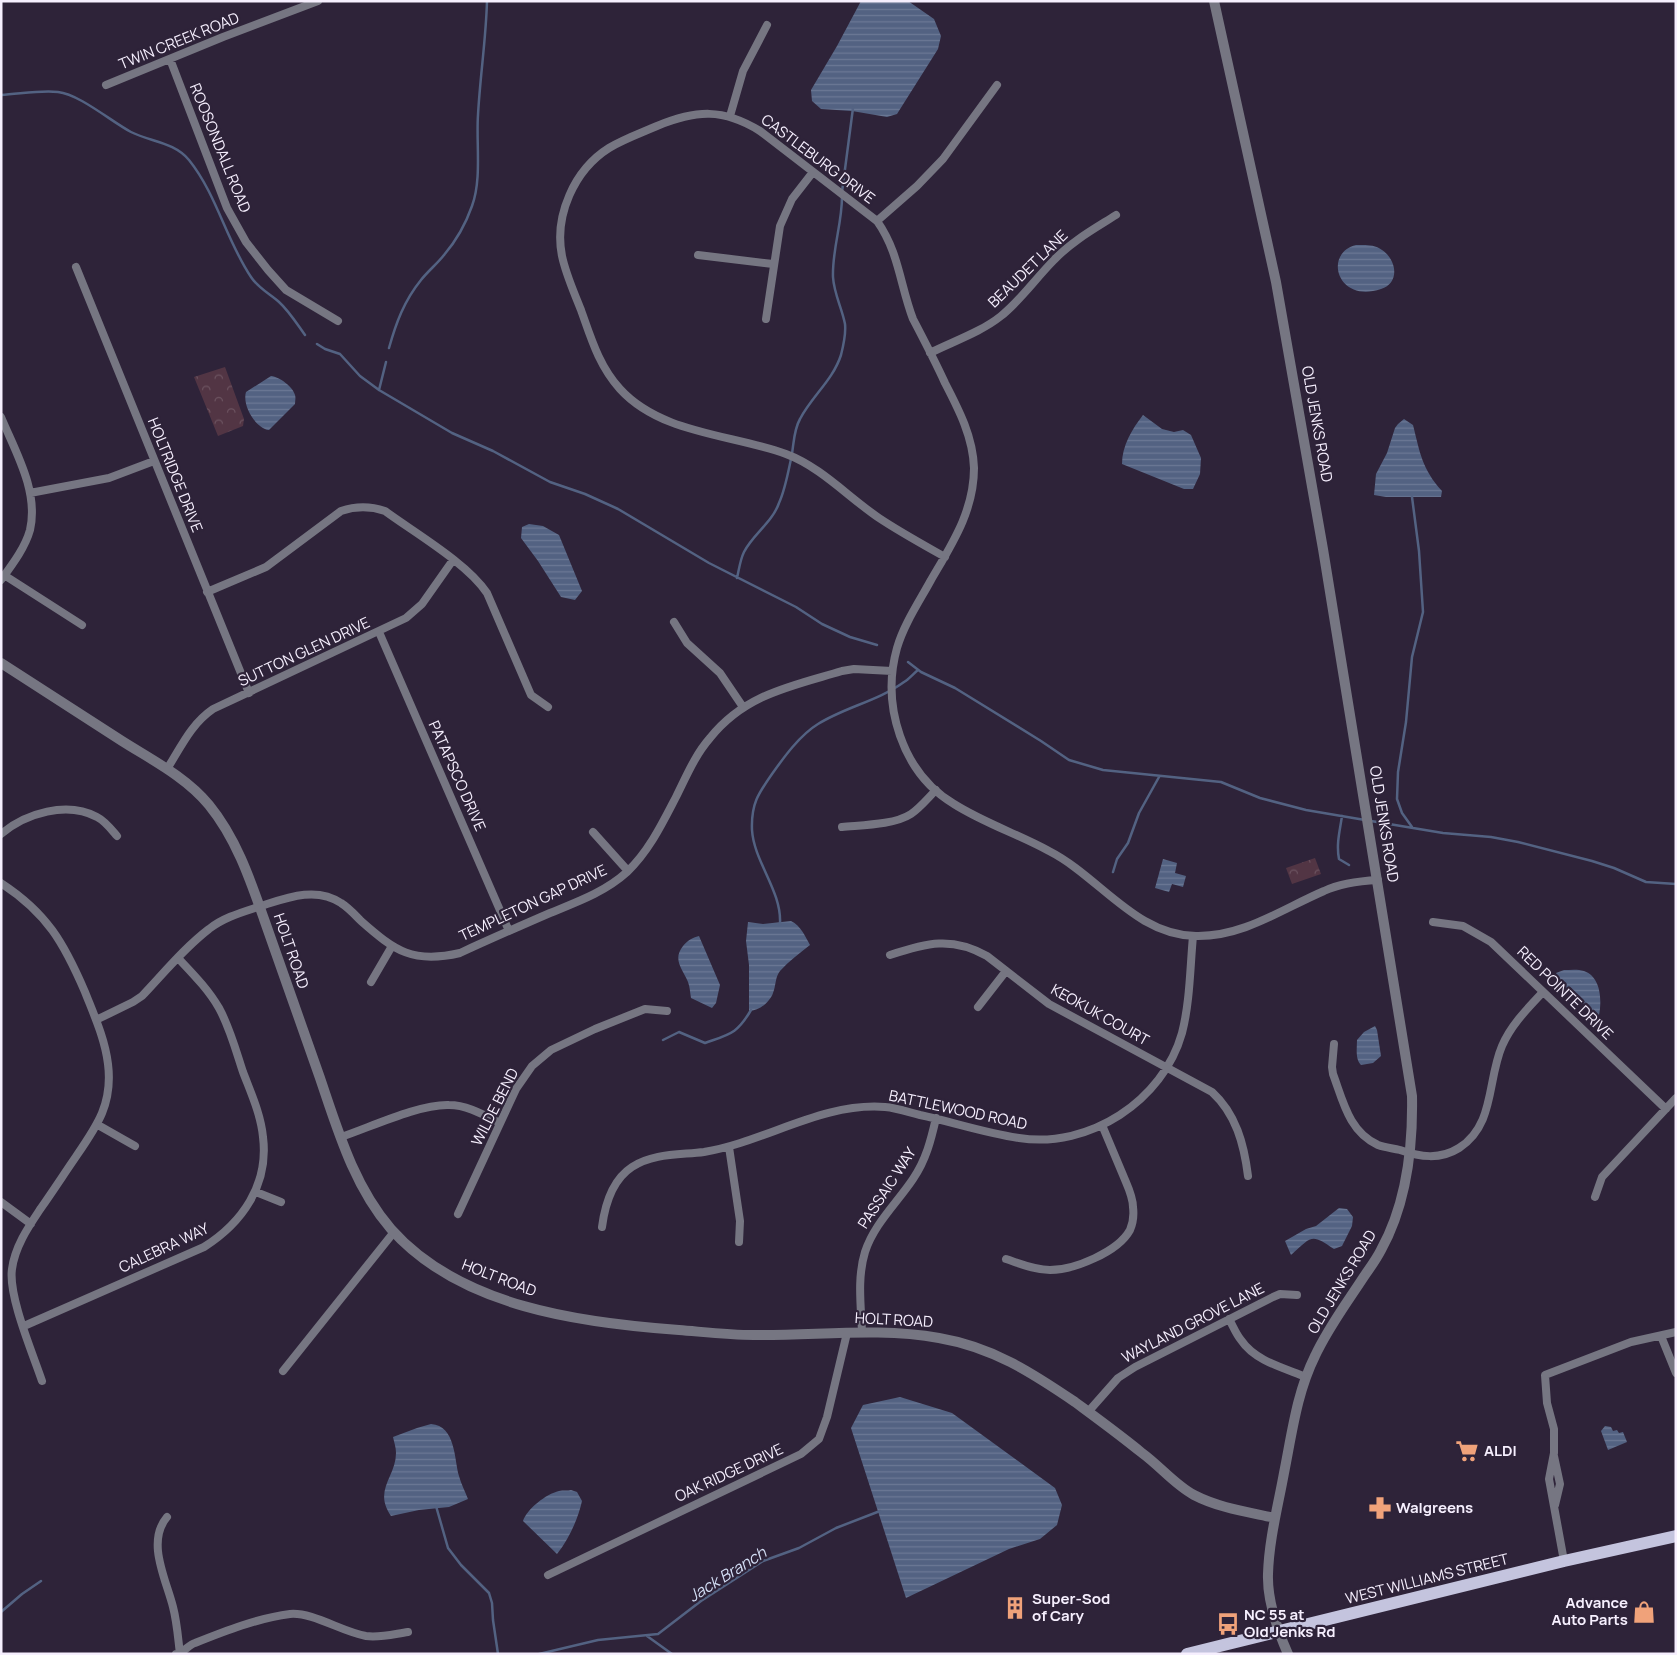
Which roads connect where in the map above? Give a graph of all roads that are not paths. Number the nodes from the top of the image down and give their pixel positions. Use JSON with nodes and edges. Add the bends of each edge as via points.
{"nodes":[{"id":1,"x":318,"y":1,"type":"edge"},
{"id":2,"x":1214,"y":1,"type":"edge"},
{"id":3,"x":767,"y":25,"type":"dead end"},
{"id":4,"x":170,"y":59,"type":"junction"},
{"id":5,"x":106,"y":85,"type":"dead end"},
{"id":6,"x":997,"y":85,"type":"dead end"},
{"id":7,"x":730,"y":116,"type":"junction"},
{"id":8,"x":813,"y":172,"type":"junction"},
{"id":9,"x":1116,"y":215,"type":"dead end"},
{"id":10,"x":877,"y":221,"type":"junction"},
{"id":11,"x":698,"y":255,"type":"dead end"},
{"id":12,"x":773,"y":264,"type":"junction"},
{"id":13,"x":76,"y":267,"type":"dead end"},
{"id":14,"x":766,"y":318,"type":"dead end"},
{"id":15,"x":338,"y":321,"type":"dead end"},
{"id":16,"x":930,"y":353,"type":"junction"},
{"id":17,"x":1,"y":416,"type":"edge"},
{"id":18,"x":10,"y":439,"type":"junction"},
{"id":19,"x":1,"y":443,"type":"edge"},
{"id":20,"x":154,"y":461,"type":"junction"},
{"id":21,"x":30,"y":493,"type":"junction"},
{"id":22,"x":945,"y":556,"type":"junction"},
{"id":23,"x":454,"y":560,"type":"junction"},
{"id":24,"x":3,"y":578,"type":"edge"},
{"id":25,"x":208,"y":592,"type":"junction"},
{"id":26,"x":674,"y":622,"type":"dead end"},
{"id":27,"x":82,"y":625,"type":"dead end"},
{"id":28,"x":379,"y":632,"type":"junction"},
{"id":29,"x":1,"y":663,"type":"edge"},
{"id":30,"x":892,"y":670,"type":"junction"},
{"id":31,"x":249,"y":693,"type":"junction"},
{"id":32,"x":548,"y":707,"type":"dead end"},
{"id":33,"x":743,"y":707,"type":"junction"},
{"id":34,"x":167,"y":769,"type":"junction"},
{"id":35,"x":936,"y":790,"type":"junction"},
{"id":36,"x":842,"y":828,"type":"dead end"},
{"id":37,"x":593,"y":832,"type":"dead end"},
{"id":38,"x":1,"y":834,"type":"edge"},
{"id":39,"x":117,"y":836,"type":"dead end"},
{"id":40,"x":628,"y":871,"type":"junction"},
{"id":41,"x":1378,"y":880,"type":"junction"},
{"id":42,"x":1,"y":883,"type":"edge"},
{"id":43,"x":260,"y":907,"type":"junction"},
{"id":44,"x":1433,"y":922,"type":"dead end"},
{"id":45,"x":509,"y":931,"type":"junction"},
{"id":46,"x":1193,"y":936,"type":"junction"},
{"id":47,"x":392,"y":946,"type":"junction"},
{"id":48,"x":890,"y":955,"type":"dead end"},
{"id":49,"x":178,"y":958,"type":"junction"},
{"id":50,"x":1006,"y":971,"type":"junction"},
{"id":51,"x":371,"y":982,"type":"dead end"},
{"id":52,"x":1543,"y":992,"type":"junction"},
{"id":53,"x":978,"y":1007,"type":"dead end"},
{"id":54,"x":667,"y":1011,"type":"dead end"},
{"id":55,"x":96,"y":1020,"type":"junction"},
{"id":56,"x":1334,"y":1044,"type":"dead end"},
{"id":57,"x":1167,"y":1068,"type":"junction"},
{"id":58,"x":1676,"y":1098,"type":"edge"},
{"id":59,"x":1666,"y":1109,"type":"junction"},
{"id":60,"x":936,"y":1118,"type":"junction"},
{"id":61,"x":500,"y":1123,"type":"junction"},
{"id":62,"x":98,"y":1125,"type":"junction"},
{"id":63,"x":1102,"y":1125,"type":"junction"},
{"id":64,"x":341,"y":1137,"type":"junction"},
{"id":65,"x":136,"y":1146,"type":"dead end"},
{"id":66,"x":729,"y":1147,"type":"junction"},
{"id":67,"x":1410,"y":1154,"type":"junction"},
{"id":68,"x":1248,"y":1176,"type":"dead end"},
{"id":69,"x":256,"y":1192,"type":"junction"},
{"id":70,"x":1595,"y":1197,"type":"dead end"},
{"id":71,"x":1,"y":1202,"type":"edge"},
{"id":72,"x":281,"y":1202,"type":"dead end"},
{"id":73,"x":458,"y":1214,"type":"dead end"},
{"id":74,"x":31,"y":1224,"type":"junction"},
{"id":75,"x":602,"y":1227,"type":"dead end"},
{"id":76,"x":394,"y":1232,"type":"junction"},
{"id":77,"x":739,"y":1242,"type":"dead end"},
{"id":78,"x":1006,"y":1259,"type":"dead end"},
{"id":79,"x":1297,"y":1295,"type":"dead end"},
{"id":80,"x":1229,"y":1319,"type":"junction"},
{"id":81,"x":24,"y":1326,"type":"junction"},
{"id":82,"x":862,"y":1332,"type":"junction"},
{"id":83,"x":1676,"y":1332,"type":"edge"},
{"id":84,"x":847,"y":1333,"type":"junction"},
{"id":85,"x":1661,"y":1336,"type":"junction"},
{"id":86,"x":283,"y":1370,"type":"dead end"},
{"id":87,"x":1676,"y":1373,"type":"edge"},
{"id":88,"x":1306,"y":1377,"type":"junction"},
{"id":89,"x":42,"y":1381,"type":"dead end"},
{"id":90,"x":1088,"y":1412,"type":"junction"},
{"id":91,"x":167,"y":1517,"type":"dead end"},
{"id":92,"x":1275,"y":1518,"type":"junction"},
{"id":93,"x":1676,"y":1536,"type":"edge"},
{"id":94,"x":1564,"y":1562,"type":"junction"},
{"id":95,"x":548,"y":1575,"type":"dead end"},
{"id":96,"x":1278,"y":1631,"type":"junction"},
{"id":97,"x":408,"y":1632,"type":"dead end"},
{"id":98,"x":176,"y":1654,"type":"edge"},
{"id":99,"x":180,"y":1654,"type":"edge"},
{"id":100,"x":1187,"y":1654,"type":"edge"},
{"id":101,"x":1288,"y":1654,"type":"edge"}],
"edges":[{"from":1,"to":4,"type":"street","name":"TWIN CREEK ROAD"},
{"from":2,"to":41,"type":"street","name":"OLD JENKS ROAD","via":[[1276,282]]},
{"from":3,"to":7,"type":"street","via":[[743,70]]},
{"from":4,"to":5,"type":"street","name":"TWIN CREEK ROAD"},
{"from":4,"to":15,"type":"street","name":"ROOSONDALL ROAD","via":[[227,208],[246,242],[286,290]]},
{"from":6,"to":10,"type":"street","via":[[943,159]]},
{"from":7,"to":8,"type":"street","name":"CASTLEBURG DRIVE","via":[[760,131]]},
{"from":7,"to":22,"type":"street","name":"CASTLEBURG DRIVE","via":[[689,116],[619,142],[591,163],[576,182],[564,211],[560,240],[562,256],[601,363],[630,399],[660,419],[798,460],[879,518]]},
{"from":8,"to":10,"type":"street","name":"CASTLEBURG DRIVE"},
{"from":8,"to":12,"type":"street","via":[[785,212]]},
{"from":9,"to":16,"type":"street","name":"BEAUDET LANE","via":[[1064,250],[1000,317]]},
{"from":10,"to":16,"type":"street","name":"CASTLEBURG DRIVE","via":[[893,249],[908,305]]},
{"from":11,"to":12,"type":"street"},
{"from":12,"to":14,"type":"street"},
{"from":13,"to":20,"type":"street","name":"HOLTRIDGE DRIVE"},
{"from":16,"to":22,"type":"street","name":"CASTLEBURG DRIVE","via":[[963,420],[973,451],[973,488],[968,510]]},
{"from":17,"to":18,"type":"street"},
{"from":18,"to":19,"type":"street"},
{"from":18,"to":21,"type":"street"},
{"from":20,"to":21,"type":"street","via":[[109,478]]},
{"from":20,"to":25,"type":"street","name":"HOLTRIDGE DRIVE"},
{"from":21,"to":24,"type":"street","via":[[30,530]]},
{"from":22,"to":30,"type":"street","name":"CASTLEBURG DRIVE","via":[[907,625]]},
{"from":23,"to":25,"type":"street","via":[[385,512],[354,507],[333,516],[266,567]]},
{"from":23,"to":28,"type":"street","name":"SUTTON GLEN DRIVE","via":[[414,612]]},
{"from":23,"to":32,"type":"street","via":[[480,583],[531,695]]},
{"from":24,"to":27,"type":"street"},
{"from":25,"to":31,"type":"street","name":"HOLTRIDGE DRIVE"},
{"from":26,"to":33,"type":"street","via":[[687,642],[720,673]]},
{"from":28,"to":31,"type":"street","name":"SUTTON GLEN DRIVE"},
{"from":28,"to":45,"type":"street","name":"PATAPSCO DRIVE"},
{"from":29,"to":34,"type":"street","name":"HOLT ROAD"},
{"from":30,"to":33,"type":"street","name":"TEMPLETON GAP DRIVE","via":[[842,671],[769,693]]},
{"from":30,"to":35,"type":"street","name":"CASTLEBURG DRIVE","via":[[894,711],[901,739],[914,765]]},
{"from":31,"to":34,"type":"street","name":"SUTTON GLEN DRIVE","via":[[213,709],[198,721]]},
{"from":33,"to":40,"type":"street","name":"TEMPLETON GAP DRIVE","via":[[709,738],[651,843]]},
{"from":34,"to":43,"type":"street","name":"HOLT ROAD","via":[[193,788],[222,822],[244,865]]},
{"from":35,"to":36,"type":"street","via":[[906,817]]},
{"from":35,"to":46,"type":"street","name":"CASTLEBURG DRIVE","via":[[952,804],[1056,855],[1141,920],[1166,931]]},
{"from":37,"to":40,"type":"street"},
{"from":38,"to":39,"type":"street","via":[[34,815],[68,810],[99,817]]},
{"from":40,"to":45,"type":"street","name":"TEMPLETON GAP DRIVE","via":[[598,893]]},
{"from":41,"to":46,"type":"street","name":"CASTLEBURG DRIVE","via":[[1346,883],[1325,890],[1232,932]]},
{"from":41,"to":67,"type":"street","name":"OLD JENKS ROAD","via":[[1412,1096]]},
{"from":42,"to":55,"type":"street","via":[[27,902],[54,931],[71,958]]},
{"from":43,"to":47,"type":"street","name":"TEMPLETON GAP DRIVE","via":[[295,896],[326,896],[341,902]]},
{"from":43,"to":49,"type":"street","name":"TEMPLETON GAP DRIVE","via":[[216,924]]},
{"from":43,"to":64,"type":"street","name":"HOLT ROAD"},
{"from":44,"to":52,"type":"street","name":"RED POINTE DRIVE","via":[[1456,924],[1482,935]]},
{"from":45,"to":47,"type":"street","name":"TEMPLETON GAP DRIVE","via":[[460,952],[435,957],[414,955]]},
{"from":46,"to":57,"type":"street","name":"BATTLEWOOD ROAD","via":[[1184,1020]]},
{"from":47,"to":51,"type":"street"},
{"from":48,"to":50,"type":"street","name":"KEOKUK COURT","via":[[930,943],[958,944],[978,951]]},
{"from":49,"to":55,"type":"street","name":"TEMPLETON GAP DRIVE","via":[[142,996]]},
{"from":49,"to":69,"type":"street","name":"CALEBRA WAY","via":[[204,986],[220,1010],[257,1108],[264,1151]]},
{"from":50,"to":53,"type":"street"},
{"from":50,"to":57,"type":"street","name":"KEOKUK COURT","via":[[1054,1007]]},
{"from":52,"to":59,"type":"street","name":"RED POINTE DRIVE"},
{"from":52,"to":67,"type":"street","via":[[1519,1018],[1502,1047],[1486,1111],[1474,1135],[1449,1152],[1430,1156]]},
{"from":54,"to":61,"type":"street","name":"WILDE BEND","via":[[645,1009],[551,1050],[524,1076]]},
{"from":55,"to":62,"type":"street","via":[[106,1050],[109,1080],[107,1099]]},
{"from":56,"to":67,"type":"street","via":[[1333,1074],[1355,1126],[1368,1140]]},
{"from":57,"to":63,"type":"street","name":"BATTLEWOOD ROAD","via":[[1142,1098]]},
{"from":57,"to":68,"type":"street","name":"KEOKUK COURT","via":[[1212,1092],[1227,1108],[1243,1144]]},
{"from":58,"to":59,"type":"street"},
{"from":59,"to":70,"type":"street","via":[[1602,1177]]},
{"from":60,"to":63,"type":"street","name":"BATTLEWOOD ROAD","via":[[1002,1136],[1037,1140],[1075,1136]]},
{"from":60,"to":66,"type":"street","name":"BATTLEWOOD ROAD","via":[[888,1108],[856,1108],[821,1116]]},
{"from":60,"to":82,"type":"street","name":"PASSAIC WAY","via":[[922,1163],[875,1230],[866,1251],[860,1281]]},
{"from":61,"to":64,"type":"street","via":[[484,1114],[450,1105],[412,1112]]},
{"from":61,"to":73,"type":"street","name":"WILDE BEND"},
{"from":62,"to":65,"type":"street"},
{"from":62,"to":74,"type":"street"},
{"from":63,"to":78,"type":"street","via":[[1132,1196],[1134,1217],[1122,1241],[1075,1266],[1064,1268],[1040,1269]]},
{"from":64,"to":76,"type":"street","name":"HOLT ROAD","via":[[357,1178]]},
{"from":66,"to":75,"type":"street","name":"BATTLEWOOD ROAD","via":[[655,1157],[631,1168],[610,1192]]},
{"from":66,"to":77,"type":"street","via":[[740,1221]]},
{"from":67,"to":88,"type":"street","name":"OLD JENKS ROAD","via":[[1405,1185],[1389,1235],[1336,1318]]},
{"from":69,"to":72,"type":"street"},
{"from":69,"to":81,"type":"street","name":"CALEBRA WAY","via":[[232,1227],[204,1247]]},
{"from":71,"to":74,"type":"street"},
{"from":74,"to":81,"type":"street","via":[[19,1244],[11,1269],[14,1295]]},
{"from":76,"to":84,"type":"street","name":"HOLT ROAD","via":[[430,1263],[463,1282],[505,1299],[566,1316],[628,1325],[750,1335]]},
{"from":76,"to":86,"type":"street"},
{"from":79,"to":80,"type":"street","name":"WAYLAND GROVE LANE","via":[[1280,1294]]},
{"from":80,"to":88,"type":"street","via":[[1241,1340],[1253,1352]]},
{"from":80,"to":90,"type":"street","name":"WAYLAND GROVE LANE","via":[[1122,1375]]},
{"from":81,"to":89,"type":"street"},
{"from":82,"to":84,"type":"street","name":"HOLT ROAD"},
{"from":82,"to":90,"type":"street","name":"HOLT ROAD","via":[[927,1336],[978,1347],[1021,1366]]},
{"from":83,"to":85,"type":"street"},
{"from":84,"to":95,"type":"street","name":"OAK RIDGE DRIVE","via":[[820,1439],[801,1454]]},
{"from":85,"to":87,"type":"street"},
{"from":85,"to":94,"type":"street","via":[[1631,1342],[1545,1375],[1560,1484],[1555,1505]]},
{"from":88,"to":92,"type":"street","name":"OLD JENKS ROAD"},
{"from":90,"to":92,"type":"street","name":"HOLT ROAD","via":[[1189,1492],[1217,1505]]},
{"from":91,"to":99,"type":"street","via":[[159,1532],[157,1555],[174,1609]]},
{"from":92,"to":96,"type":"street","name":"OLD JENKS ROAD","via":[[1268,1574]]},
{"from":93,"to":94,"type":"main road","name":"WEST WILLIAMS STREET"},
{"from":94,"to":96,"type":"main road","name":"WEST WILLIAMS STREET"},
{"from":96,"to":100,"type":"main road","name":"WEST WILLIAMS STREET"},
{"from":96,"to":101,"type":"street","name":"OLD JENKS ROAD"},
{"from":97,"to":99,"type":"street","via":[[366,1636],[308,1616],[292,1614],[226,1631],[191,1644]]},
{"from":98,"to":99,"type":"street"}]}
